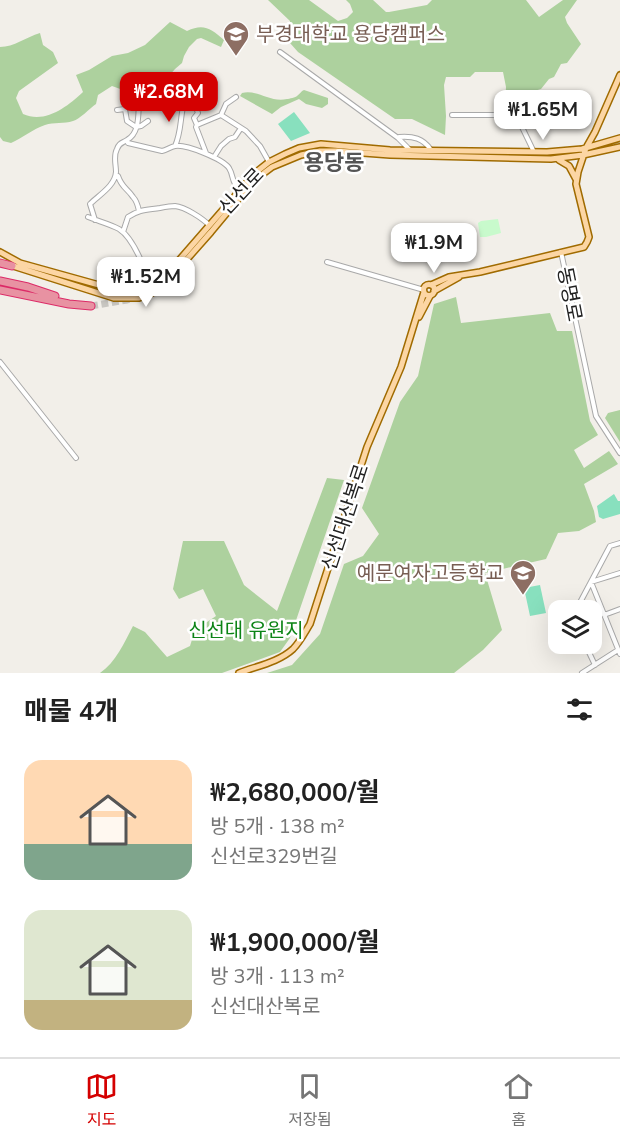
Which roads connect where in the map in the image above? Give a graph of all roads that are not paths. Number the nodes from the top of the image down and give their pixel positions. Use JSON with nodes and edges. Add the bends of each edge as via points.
{"nodes":[{"id":1,"x":280,"y":52,"type":"dead end"},
{"id":2,"x":620,"y":75,"type":"edge"},
{"id":3,"x":172,"y":81,"type":"dead end"},
{"id":4,"x":171,"y":93,"type":"junction"},
{"id":5,"x":236,"y":97,"type":"dead end"},
{"id":6,"x":183,"y":107,"type":"junction"},
{"id":7,"x":117,"y":110,"type":"dead end"},
{"id":8,"x":221,"y":115,"type":"junction"},
{"id":9,"x":452,"y":115,"type":"dead end"},
{"id":10,"x":148,"y":121,"type":"dead end"},
{"id":11,"x":197,"y":125,"type":"junction"},
{"id":12,"x":136,"y":126,"type":"junction"},
{"id":13,"x":241,"y":128,"type":"junction"},
{"id":14,"x":398,"y":138,"type":"junction"},
{"id":15,"x":620,"y":138,"type":"edge"},
{"id":16,"x":127,"y":141,"type":"junction"},
{"id":17,"x":175,"y":146,"type":"junction"},
{"id":18,"x":620,"y":147,"type":"edge"},
{"id":19,"x":586,"y":148,"type":"junction"},
{"id":20,"x":409,"y":149,"type":"junction"},
{"id":21,"x":430,"y":150,"type":"junction"},
{"id":22,"x":534,"y":152,"type":"junction"},
{"id":23,"x":206,"y":153,"type":"junction"},
{"id":24,"x":584,"y":156,"type":"junction"},
{"id":25,"x":214,"y":157,"type":"junction"},
{"id":26,"x":551,"y":159,"type":"junction"},
{"id":27,"x":268,"y":162,"type":"junction"},
{"id":28,"x":262,"y":170,"type":"junction"},
{"id":29,"x":116,"y":175,"type":"junction"},
{"id":30,"x":576,"y":180,"type":"junction"},
{"id":31,"x":239,"y":189,"type":"junction"},
{"id":32,"x":139,"y":211,"type":"junction"},
{"id":33,"x":88,"y":217,"type":"dead end"},
{"id":34,"x":94,"y":220,"type":"junction"},
{"id":35,"x":209,"y":225,"type":"junction"},
{"id":36,"x":123,"y":232,"type":"junction"},
{"id":37,"x":0,"y":252,"type":"edge"},
{"id":38,"x":561,"y":252,"type":"junction"},
{"id":39,"x":0,"y":262,"type":"edge"},
{"id":40,"x":327,"y":262,"type":"dead end"},
{"id":41,"x":12,"y":266,"type":"joint"},
{"id":42,"x":0,"y":283,"type":"edge"},
{"id":43,"x":150,"y":285,"type":"junction"},
{"id":44,"x":0,"y":290,"type":"edge"},
{"id":45,"x":428,"y":291,"type":"junction"},
{"id":46,"x":152,"y":293,"type":"junction"},
{"id":47,"x":0,"y":362,"type":"edge"},
{"id":48,"x":620,"y":453,"type":"edge"},
{"id":49,"x":76,"y":458,"type":"dead end"},
{"id":50,"x":620,"y":543,"type":"edge"},
{"id":51,"x":620,"y":573,"type":"edge"},
{"id":52,"x":591,"y":582,"type":"junction"},
{"id":53,"x":581,"y":600,"type":"edge"},
{"id":54,"x":620,"y":609,"type":"edge"},
{"id":55,"x":604,"y":615,"type":"junction"},
{"id":56,"x":619,"y":652,"type":"edge"},
{"id":57,"x":590,"y":654,"type":"edge"},
{"id":58,"x":595,"y":664,"type":"junction"},
{"id":59,"x":239,"y":673,"type":"edge"},
{"id":60,"x":582,"y":673,"type":"edge"}],
"edges":[{"from":1,"to":14,"type":"street"},
{"from":2,"to":19,"type":"main road"},
{"from":3,"to":4,"type":"street"},
{"from":4,"to":6,"type":"street","via":[[177,106]]},
{"from":4,"to":12,"type":"street","via":[[139,102]]},
{"from":5,"to":8,"type":"street","via":[[226,104]]},
{"from":6,"to":11,"type":"street","via":[[195,105]]},
{"from":6,"to":17,"type":"street"},
{"from":7,"to":12,"type":"street","via":[[125,109],[127,121]]},
{"from":8,"to":11,"type":"street"},
{"from":8,"to":13,"type":"street"},
{"from":9,"to":22,"type":"street","via":[[512,116],[520,123]]},
{"from":10,"to":12,"type":"street"},
{"from":11,"to":23,"type":"street"},
{"from":12,"to":16,"type":"street","via":[[136,132]]},
{"from":13,"to":25,"type":"street"},
{"from":13,"to":27,"type":"street","via":[[260,146]]},
{"from":14,"to":20,"type":"street"},
{"from":14,"to":21,"type":"street","via":[[421,140]]},
{"from":15,"to":19,"type":"main road","name":"신선로"},
{"from":16,"to":17,"type":"street","via":[[162,151]]},
{"from":16,"to":29,"type":"street","via":[[115,153]]},
{"from":17,"to":23,"type":"street"},
{"from":18,"to":24,"type":"main road","name":"신선로"},
{"from":19,"to":22,"type":"main road","name":"신선로"},
{"from":19,"to":24,"type":"main road"},
{"from":20,"to":21,"type":"main road","name":"신선로"},
{"from":20,"to":27,"type":"main road","name":"신선로","via":[[321,144],[299,148]]},
{"from":21,"to":22,"type":"main road","name":"신선로"},
{"from":23,"to":25,"type":"street"},
{"from":24,"to":26,"type":"main road","name":"신선로"},
{"from":24,"to":30,"type":"main road"},
{"from":25,"to":31,"type":"street","via":[[228,167]]},
{"from":26,"to":28,"type":"main road","name":"신선로","via":[[324,151]]},
{"from":26,"to":30,"type":"main road","via":[[569,166]]},
{"from":27,"to":28,"type":"main road","name":"신선로"},
{"from":28,"to":31,"type":"main road","name":"신선로"},
{"from":28,"to":46,"type":"main road","name":"신선로","via":[[212,232]]},
{"from":29,"to":32,"type":"street","via":[[132,194]]},
{"from":29,"to":34,"type":"street","via":[[90,204]]},
{"from":30,"to":38,"type":"main road","name":"동명로","via":[[589,237],[584,247]]},
{"from":31,"to":35,"type":"main road","name":"신선로"},
{"from":32,"to":35,"type":"street","via":[[174,206]]},
{"from":32,"to":36,"type":"street","via":[[128,217]]},
{"from":33,"to":34,"type":"street"},
{"from":34,"to":36,"type":"street"},
{"from":35,"to":43,"type":"main road","name":"신선로","via":[[167,274]]},
{"from":36,"to":43,"type":"street","via":[[140,258]]},
{"from":37,"to":43,"type":"main road","name":"신선로","via":[[20,263],[117,290]]},
{"from":38,"to":45,"type":"main road","via":[[459,277]]},
{"from":38,"to":48,"type":"street","name":"동명로","via":[[596,416]]},
{"from":39,"to":41,"type":"highway"},
{"from":40,"to":45,"type":"street"},
{"from":41,"to":46,"type":"main road","via":[[114,298],[132,299]]},
{"from":42,"to":44,"type":"highway","via":[[91,304],[69,304]]},
{"from":43,"to":46,"type":"street"},
{"from":45,"to":59,"type":"main road","name":"신선대산복로","via":[[402,367],[367,447],[310,624],[292,650]]},
{"from":47,"to":49,"type":"street"},
{"from":50,"to":52,"type":"street","via":[[610,546]]},
{"from":51,"to":52,"type":"street"},
{"from":52,"to":53,"type":"street"},
{"from":52,"to":55,"type":"street"},
{"from":54,"to":55,"type":"street"},
{"from":55,"to":56,"type":"street"},
{"from":56,"to":58,"type":"street"},
{"from":57,"to":58,"type":"street"},
{"from":58,"to":60,"type":"street"}]}
